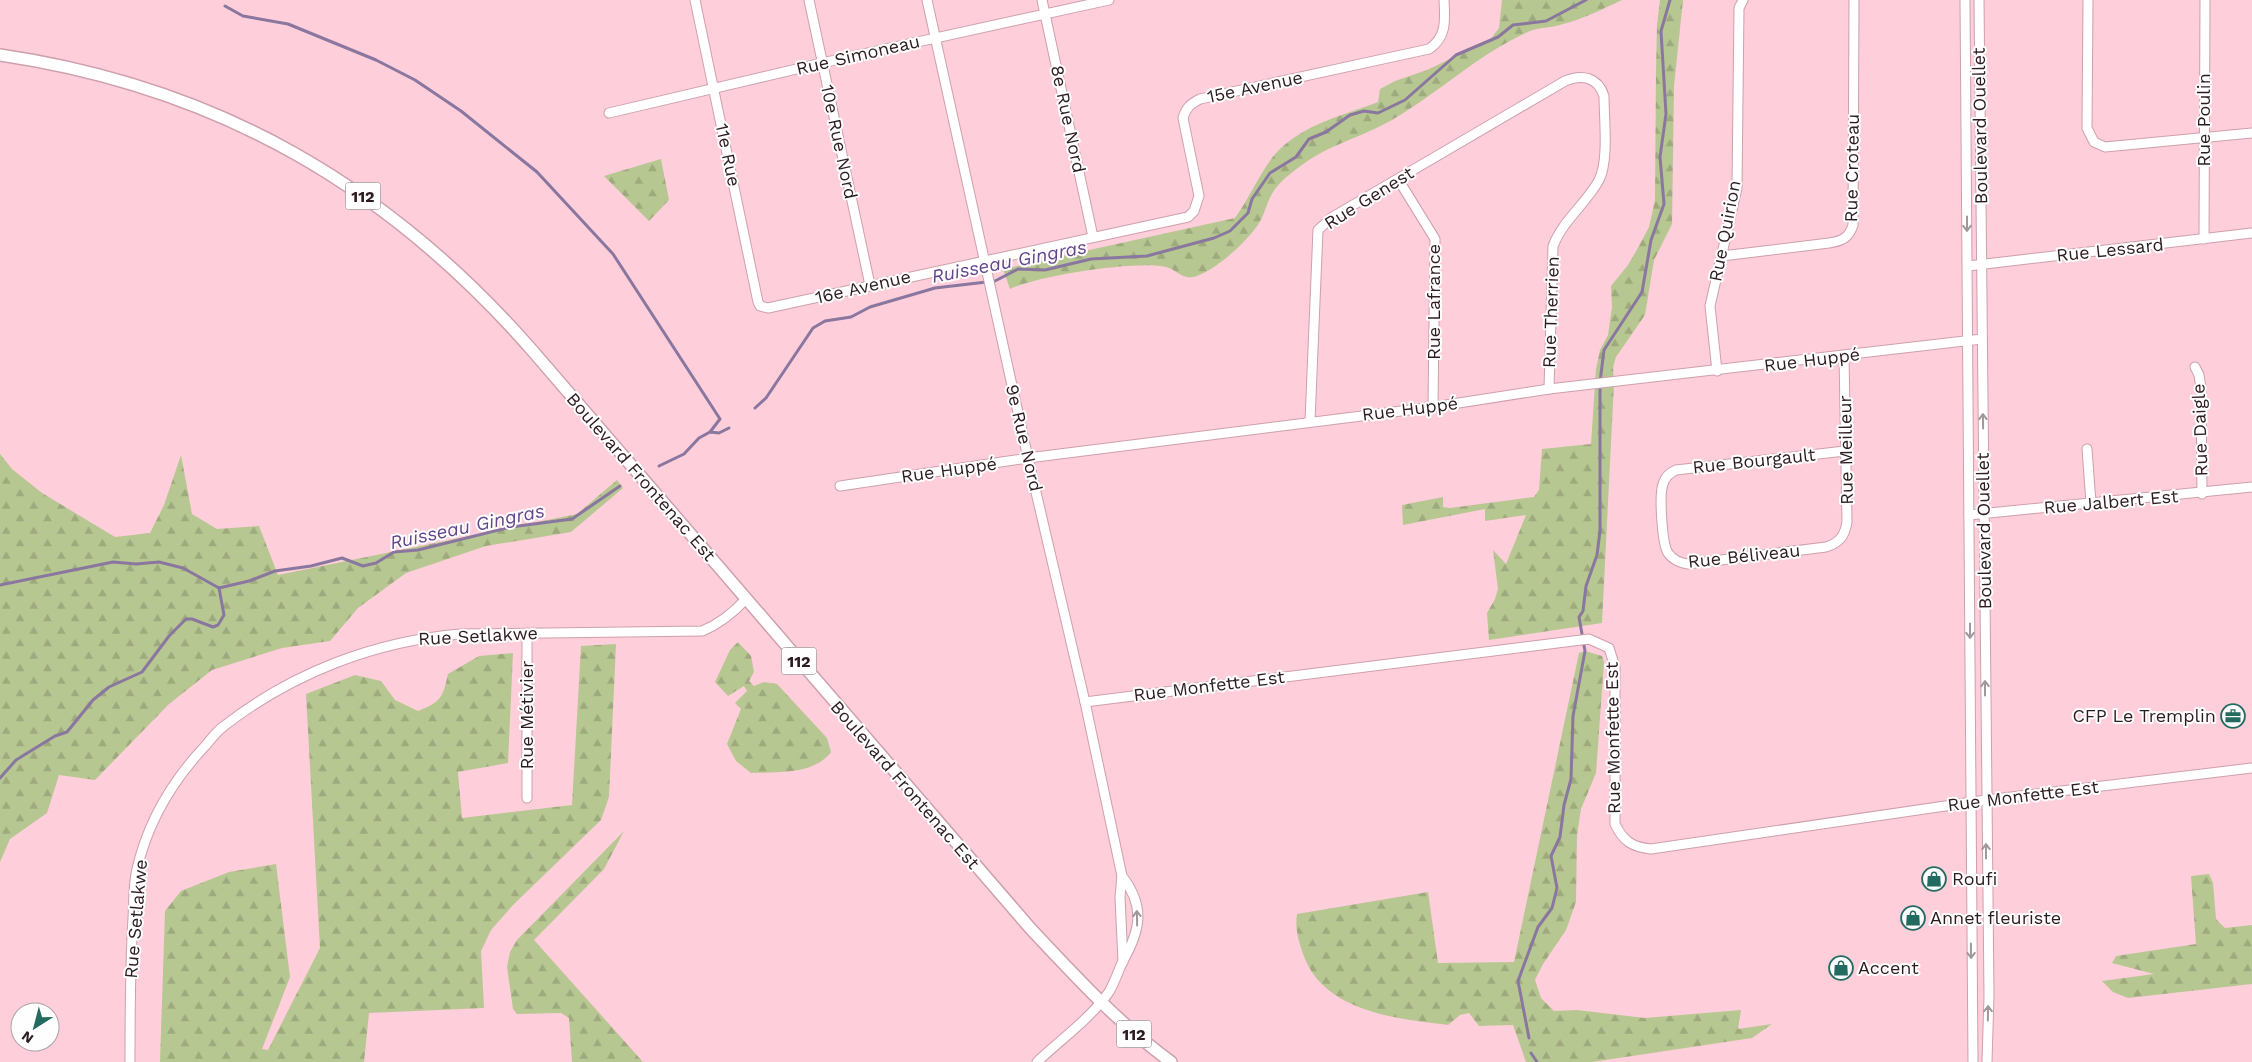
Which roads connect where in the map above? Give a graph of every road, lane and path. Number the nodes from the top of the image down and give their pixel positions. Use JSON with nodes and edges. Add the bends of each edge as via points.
{"nodes":[{"id":1,"x":695,"y":0,"type":"edge"},
{"id":2,"x":808,"y":0,"type":"edge"},
{"id":3,"x":927,"y":0,"type":"edge"},
{"id":4,"x":1042,"y":0,"type":"edge"},
{"id":5,"x":1109,"y":0,"type":"edge"},
{"id":6,"x":1444,"y":0,"type":"edge"},
{"id":7,"x":1854,"y":0,"type":"edge"},
{"id":8,"x":1965,"y":0,"type":"edge"},
{"id":9,"x":1979,"y":0,"type":"edge"},
{"id":10,"x":2088,"y":0,"type":"edge"},
{"id":11,"x":2205,"y":0,"type":"edge"},
{"id":12,"x":1743,"y":1,"type":"edge"},
{"id":13,"x":1046,"y":14,"type":"junction"},
{"id":14,"x":935,"y":38,"type":"junction"},
{"id":15,"x":0,"y":55,"type":"edge"},
{"id":16,"x":822,"y":63,"type":"junction"},
{"id":17,"x":1588,"y":78,"type":"joint"},
{"id":18,"x":714,"y":89,"type":"junction"},
{"id":19,"x":609,"y":113,"type":"dead end"},
{"id":20,"x":2252,"y":134,"type":"edge"},
{"id":21,"x":2204,"y":137,"type":"junction"},
{"id":22,"x":1398,"y":179,"type":"junction"},
{"id":23,"x":1194,"y":211,"type":"joint"},
{"id":24,"x":2252,"y":233,"type":"edge"},
{"id":25,"x":1093,"y":237,"type":"junction"},
{"id":26,"x":2204,"y":239,"type":"junction"},
{"id":27,"x":1722,"y":256,"type":"junction"},
{"id":28,"x":984,"y":260,"type":"junction"},
{"id":29,"x":1982,"y":264,"type":"junction"},
{"id":30,"x":1968,"y":266,"type":"junction"},
{"id":31,"x":870,"y":285,"type":"junction"},
{"id":32,"x":764,"y":307,"type":"joint"},
{"id":33,"x":1982,"y":339,"type":"junction"},
{"id":34,"x":1968,"y":341,"type":"junction"},
{"id":35,"x":1844,"y":356,"type":"junction"},
{"id":36,"x":2194,"y":367,"type":"dead end"},
{"id":37,"x":1717,"y":371,"type":"junction"},
{"id":38,"x":1549,"y":390,"type":"junction"},
{"id":39,"x":1433,"y":407,"type":"junction"},
{"id":40,"x":1310,"y":421,"type":"junction"},
{"id":41,"x":2087,"y":450,"type":"dead end"},
{"id":42,"x":1845,"y":451,"type":"junction"},
{"id":43,"x":1028,"y":458,"type":"junction"},
{"id":44,"x":1666,"y":478,"type":"joint"},
{"id":45,"x":840,"y":486,"type":"dead end"},
{"id":46,"x":2252,"y":487,"type":"edge"},
{"id":47,"x":2202,"y":494,"type":"junction"},
{"id":48,"x":2091,"y":503,"type":"junction"},
{"id":49,"x":1984,"y":514,"type":"junction"},
{"id":50,"x":1969,"y":515,"type":"junction"},
{"id":51,"x":1839,"y":541,"type":"joint"},
{"id":52,"x":746,"y":599,"type":"junction"},
{"id":53,"x":527,"y":633,"type":"junction"},
{"id":54,"x":1085,"y":702,"type":"junction"},
{"id":55,"x":2252,"y":768,"type":"edge"},
{"id":56,"x":527,"y":798,"type":"dead end"},
{"id":57,"x":1986,"y":800,"type":"junction"},
{"id":58,"x":1970,"y":802,"type":"junction"},
{"id":59,"x":1122,"y":876,"type":"junction"},
{"id":60,"x":1123,"y":962,"type":"junction"},
{"id":61,"x":1100,"y":1003,"type":"junction"},
{"id":62,"x":130,"y":1062,"type":"edge"},
{"id":63,"x":1037,"y":1062,"type":"edge"},
{"id":64,"x":1171,"y":1062,"type":"edge"},
{"id":65,"x":1973,"y":1062,"type":"edge"},
{"id":66,"x":1987,"y":1062,"type":"edge"}],
"edges":[{"from":1,"to":18,"type":"street","name":"11e Rue"},
{"from":2,"to":16,"type":"street","name":"10e Rue Nord"},
{"from":3,"to":14,"type":"street","name":"9e Rue Nord"},
{"from":4,"to":13,"type":"street","name":"8e Rue Nord"},
{"from":5,"to":13,"type":"street","name":"Rue Simoneau"},
{"from":6,"to":23,"type":"street","name":"15e Avenue","via":[[1445,28],[1437,44],[1429,49],[1191,103],[1183,118],[1199,196]]},
{"from":7,"to":27,"type":"street","name":"Rue Croteau","via":[[1853,225],[1850,234],[1829,243]]},
{"from":8,"to":30,"type":"street","name":"Boulevard Ouellet","one_way":true},
{"from":9,"to":29,"type":"street","name":"Boulevard Ouellet"},
{"from":10,"to":21,"type":"street","via":[[2087,128],[2094,142],[2105,147]]},
{"from":11,"to":21,"type":"street","name":"Rue Poulin"},
{"from":12,"to":27,"type":"street","name":"Rue Quirion","via":[[1739,8],[1737,188]]},
{"from":13,"to":14,"type":"street","name":"Rue Simoneau"},
{"from":13,"to":25,"type":"street","name":"8e Rue Nord"},
{"from":14,"to":16,"type":"street","name":"Rue Simoneau"},
{"from":14,"to":28,"type":"street","name":"9e Rue Nord"},
{"from":15,"to":52,"type":"main road","name":"Boulevard Frontenac Est","number":"112","via":[[136,85],[223,116],[316,166],[390,216],[436,251],[502,315]]},
{"from":16,"to":18,"type":"street","name":"Rue Simoneau"},
{"from":16,"to":31,"type":"street","name":"10e Rue Nord"},
{"from":17,"to":22,"type":"street","name":"Rue Genest","via":[[1580,76],[1565,81]]},
{"from":17,"to":38,"type":"street","name":"Rue Therrien","via":[[1602,89],[1604,96],[1603,166],[1598,181],[1564,225],[1553,246]]},
{"from":18,"to":19,"type":"street","name":"Rue Simoneau"},
{"from":18,"to":32,"type":"street","name":"11e Rue","via":[[758,302]]},
{"from":20,"to":21,"type":"street"},
{"from":21,"to":26,"type":"street","name":"Rue Poulin"},
{"from":22,"to":39,"type":"street","name":"Rue Lafrance","via":[[1435,239]]},
{"from":22,"to":40,"type":"street","name":"Rue Genest","via":[[1331,218],[1318,230]]},
{"from":23,"to":25,"type":"street","name":"16e Avenue","via":[[1188,217]]},
{"from":24,"to":26,"type":"street","name":"Rue Lessard"},
{"from":25,"to":28,"type":"street","name":"16e Avenue"},
{"from":26,"to":29,"type":"street","name":"Rue Lessard"},
{"from":27,"to":37,"type":"street","name":"Rue Quirion","via":[[1710,306]]},
{"from":28,"to":31,"type":"street","name":"16e Avenue"},
{"from":28,"to":43,"type":"street","name":"9e Rue Nord"},
{"from":29,"to":30,"type":"street","name":"Rue Lessard"},
{"from":29,"to":33,"type":"street","name":"Boulevard Ouellet"},
{"from":30,"to":34,"type":"street","name":"Boulevard Ouellet"},
{"from":31,"to":32,"type":"street","name":"16e Avenue"},
{"from":33,"to":34,"type":"street","name":"Rue Huppé"},
{"from":49,"to":33,"type":"street","name":"Boulevard Ouellet","one_way":true},
{"from":34,"to":35,"type":"street","name":"Rue Huppé"},
{"from":34,"to":50,"type":"street","name":"Boulevard Ouellet"},
{"from":35,"to":37,"type":"street","name":"Rue Huppé"},
{"from":35,"to":42,"type":"street","name":"Rue Meilleur"},
{"from":36,"to":47,"type":"street","name":"Rue Daigle","via":[[2201,388]]},
{"from":37,"to":38,"type":"street","name":"Rue Huppé"},
{"from":38,"to":39,"type":"street","name":"Rue Huppé"},
{"from":39,"to":40,"type":"street","name":"Rue Huppé"},
{"from":40,"to":43,"type":"street","name":"Rue Huppé"},
{"from":41,"to":48,"type":"street"},
{"from":42,"to":44,"type":"street","name":"Rue Bourgault","via":[[1676,470]]},
{"from":42,"to":51,"type":"street","name":"Rue Meilleur","via":[[1847,522]]},
{"from":43,"to":45,"type":"street","name":"Rue Huppé"},
{"from":43,"to":54,"type":"street","name":"9e Rue Nord"},
{"from":44,"to":51,"type":"street","name":"Rue Béliveau","via":[[1662,490],[1664,543],[1669,555],[1682,563],[1826,547]]},
{"from":46,"to":47,"type":"street","name":"Rue Jalbert Est"},
{"from":47,"to":48,"type":"street","name":"Rue Jalbert Est"},
{"from":48,"to":49,"type":"street","name":"Rue Jalbert Est"},
{"from":49,"to":50,"type":"street","name":"Rue Jalbert Est"},
{"from":57,"to":49,"type":"street","name":"Boulevard Ouellet","one_way":true},
{"from":50,"to":58,"type":"street","name":"Boulevard Ouellet","one_way":true},
{"from":52,"to":53,"type":"street","name":"Rue Setlakwe","via":[[721,622],[702,631]]},
{"from":52,"to":61,"type":"main road","name":"Boulevard Frontenac Est","number":"112","via":[[975,867]]},
{"from":53,"to":56,"type":"street","name":"Rue Métivier"},
{"from":53,"to":62,"type":"street","name":"Rue Setlakwe","via":[[426,637],[365,652],[268,696],[222,727],[194,757],[164,797],[146,836],[136,871]]},
{"from":54,"to":58,"type":"street","name":"Rue Monfette Est","via":[[1589,639],[1608,648],[1613,658],[1615,824],[1621,836],[1638,848],[1665,849]]},
{"from":54,"to":59,"type":"street","name":"9e Rue Nord"},
{"from":55,"to":57,"type":"street","name":"Rue Monfette Est"},
{"from":57,"to":58,"type":"street","name":"Rue Monfette Est"},
{"from":66,"to":57,"type":"street","name":"Boulevard Ouellet","one_way":true},
{"from":58,"to":65,"type":"street","name":"Boulevard Ouellet","one_way":true},
{"from":59,"to":60,"type":"street","name":"9e Rue Nord"},
{"from":60,"to":59,"type":"street","name":"9e Rue Nord","one_way":true,"via":[[1135,939],[1138,920],[1133,890]]},
{"from":60,"to":61,"type":"street","name":"9e Rue Nord","via":[[1114,984]]},
{"from":61,"to":63,"type":"street","name":"9e Rue Nord"},
{"from":61,"to":64,"type":"main road","name":"Boulevard Frontenac Est","number":"112"}]}
